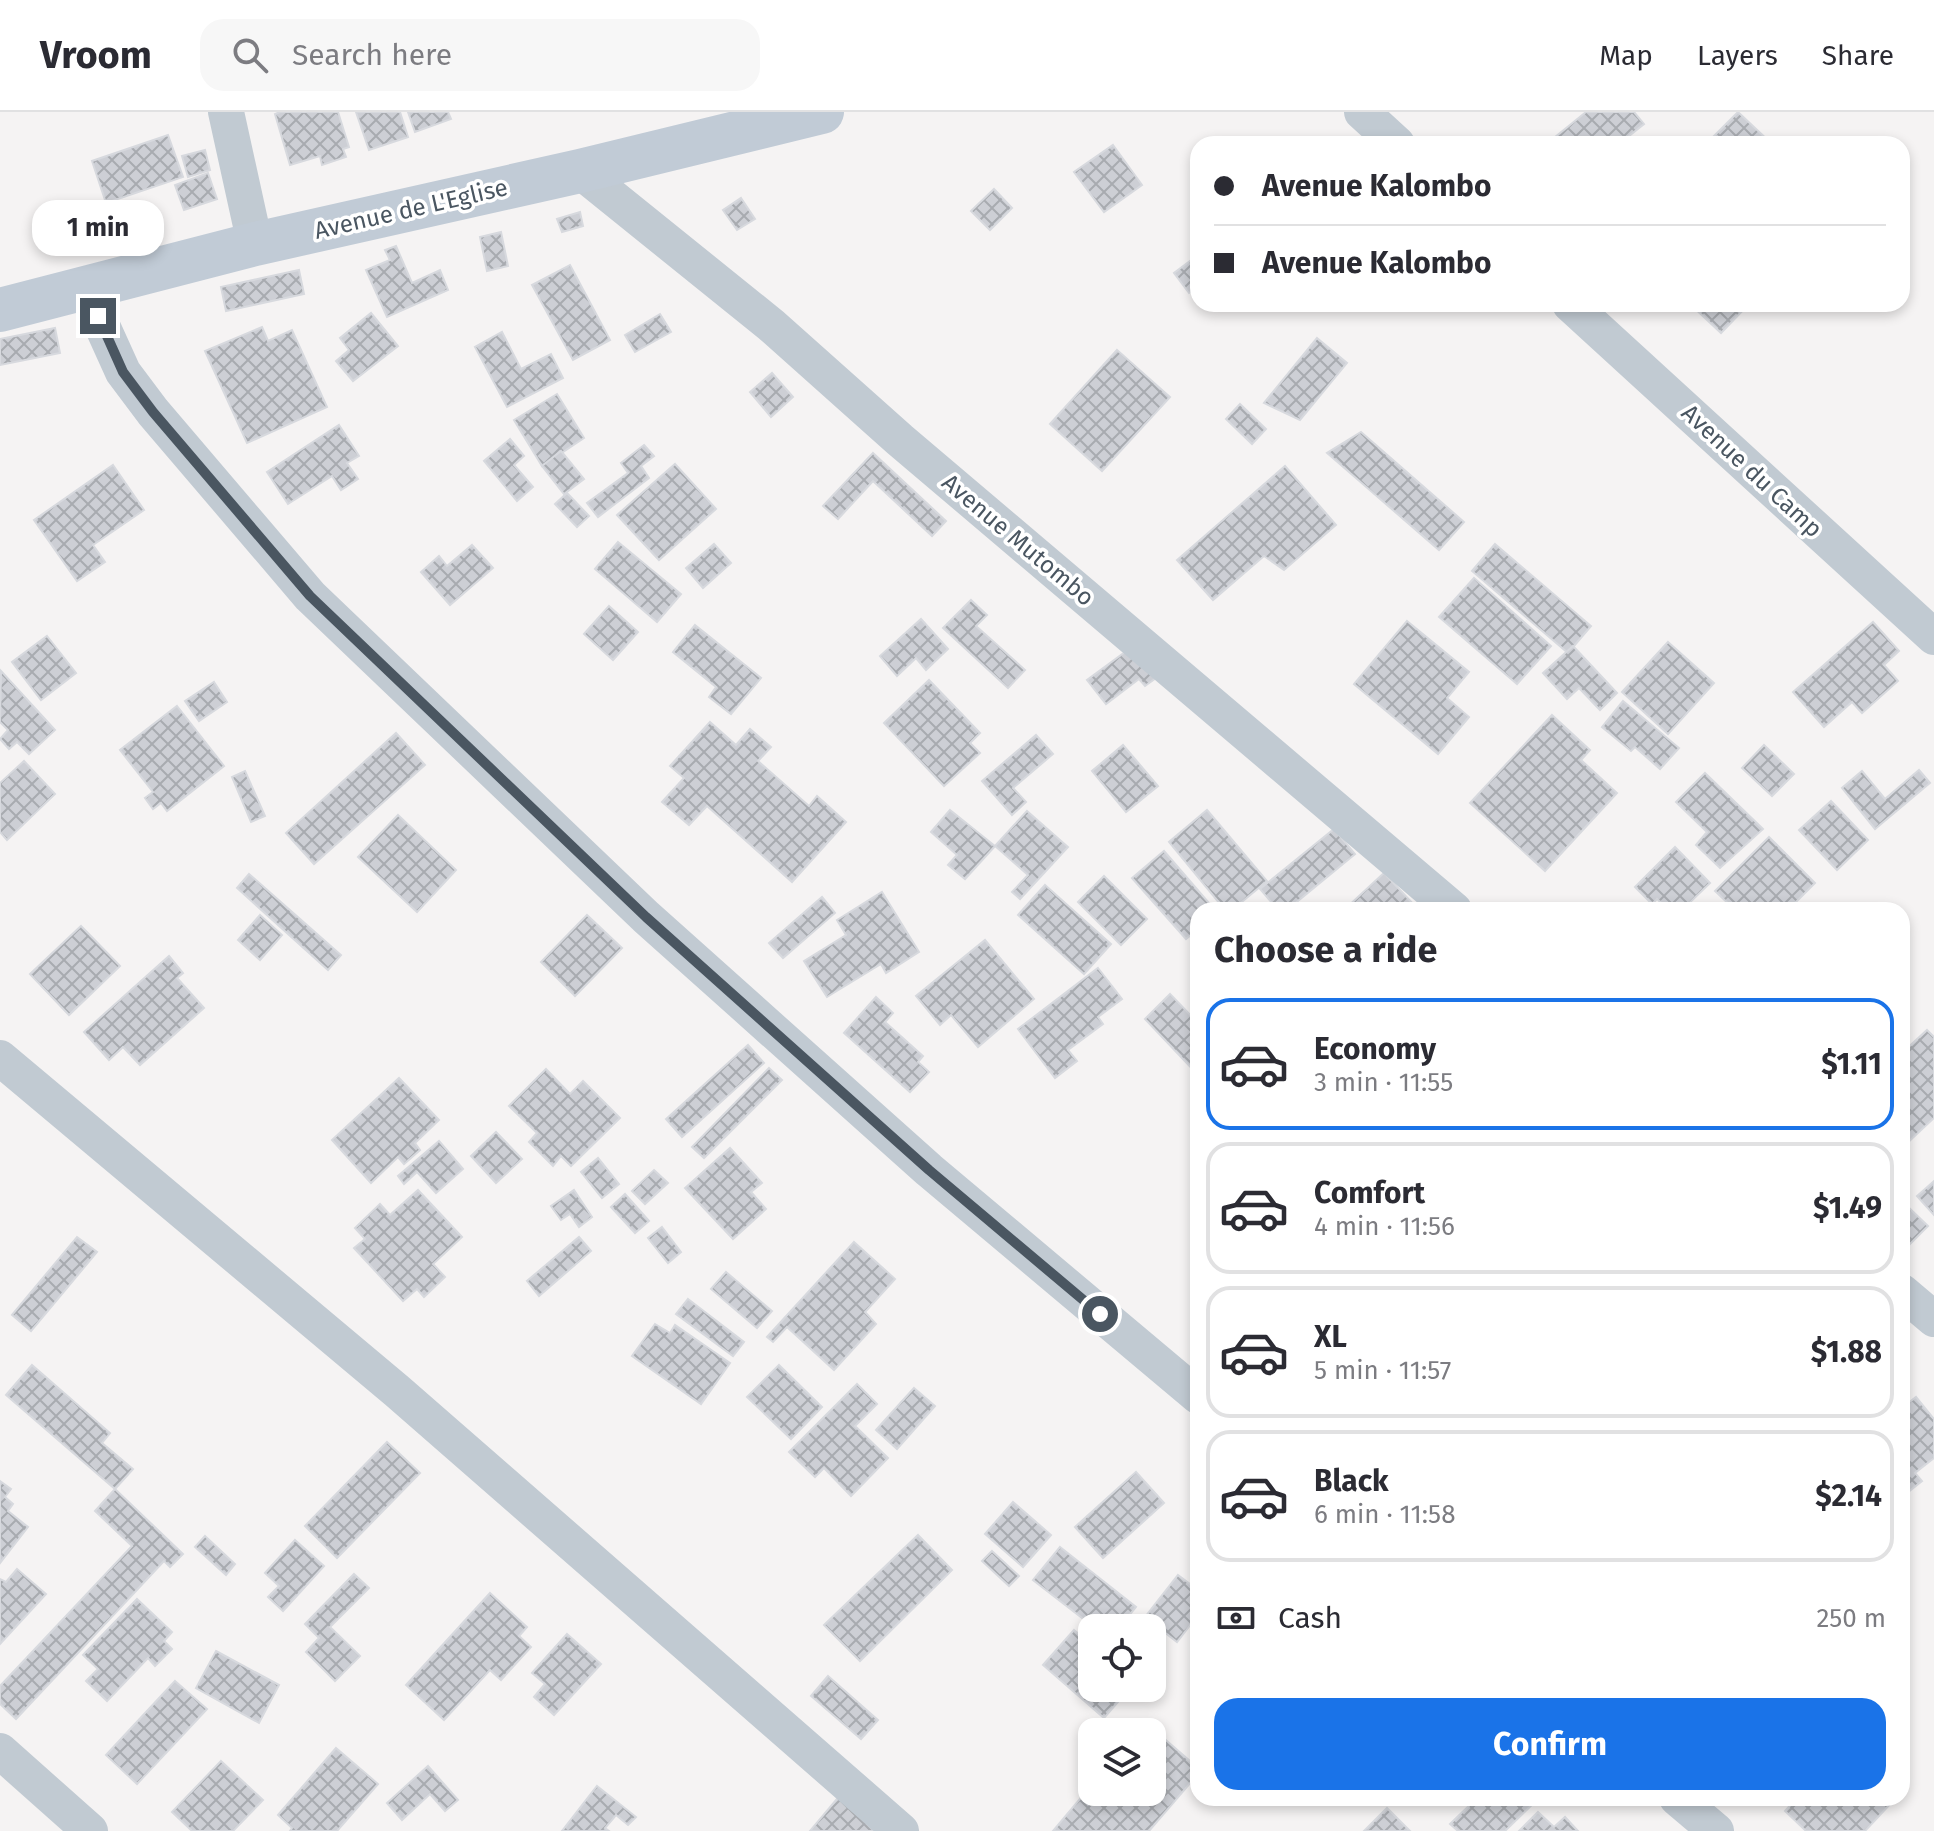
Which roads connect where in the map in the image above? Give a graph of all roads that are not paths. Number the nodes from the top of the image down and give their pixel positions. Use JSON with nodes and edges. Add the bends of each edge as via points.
{"nodes":[{"id":1,"x":226,"y":112,"type":"edge"},
{"id":2,"x":822,"y":112,"type":"edge"},
{"id":3,"x":1362,"y":112,"type":"edge"},
{"id":4,"x":1388,"y":136,"type":"edge"},
{"id":5,"x":580,"y":171,"type":"junction"},
{"id":6,"x":255,"y":244,"type":"junction"},
{"id":7,"x":85,"y":288,"type":"junction"},
{"id":8,"x":0,"y":310,"type":"edge"},
{"id":9,"x":1579,"y":312,"type":"edge"},
{"id":10,"x":1934,"y":637,"type":"edge"},
{"id":11,"x":1445,"y":902,"type":"edge"},
{"id":12,"x":0,"y":1058,"type":"edge"},
{"id":13,"x":1910,"y":1299,"type":"edge"},
{"id":14,"x":1934,"y":1319,"type":"edge"},
{"id":15,"x":1190,"y":1389,"type":"edge"},
{"id":16,"x":0,"y":1751,"type":"edge"},
{"id":17,"x":1686,"y":1806,"type":"edge"},
{"id":18,"x":90,"y":1831,"type":"edge"},
{"id":19,"x":901,"y":1831,"type":"edge"},
{"id":20,"x":1716,"y":1831,"type":"edge"}],
"edges":[{"from":1,"to":6,"type":"street"},
{"from":2,"to":5,"type":"street","name":"Avenue de L'Eglise"},
{"from":3,"to":4,"type":"street"},
{"from":5,"to":6,"type":"street","name":"Avenue de L'Eglise"},
{"from":5,"to":11,"type":"street","name":"Avenue Mutombo","via":[[771,325]]},
{"from":6,"to":7,"type":"street","name":"Avenue de L'Eglise"},
{"from":7,"to":8,"type":"street","name":"Avenue de L'Eglise"},
{"from":7,"to":15,"type":"street","via":[[123,372],[310,596],[646,917],[929,1170]]},
{"from":9,"to":10,"type":"street","name":"Avenue du Camp"},
{"from":12,"to":19,"type":"street","via":[[397,1391]]},
{"from":13,"to":14,"type":"street"},
{"from":16,"to":18,"type":"street"},
{"from":17,"to":20,"type":"street"}]}
